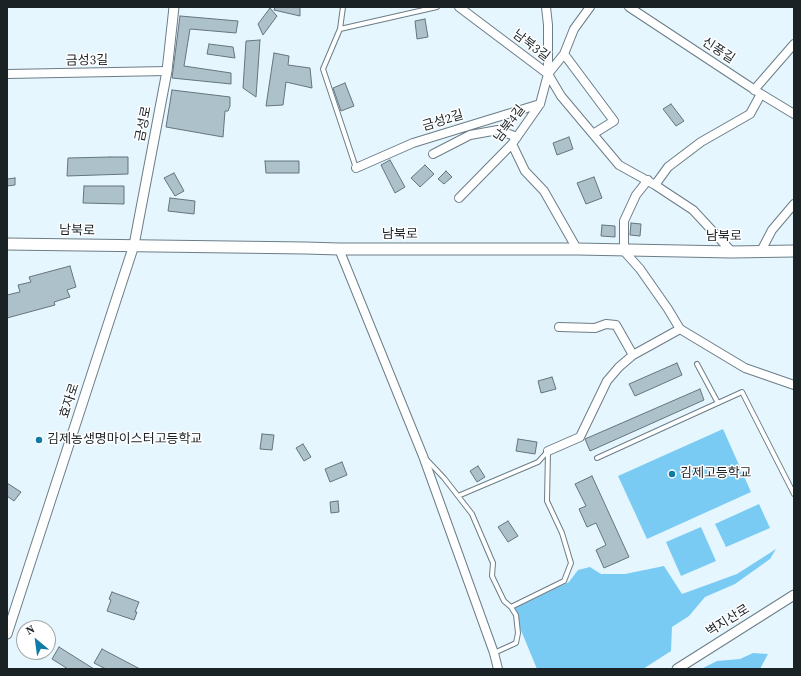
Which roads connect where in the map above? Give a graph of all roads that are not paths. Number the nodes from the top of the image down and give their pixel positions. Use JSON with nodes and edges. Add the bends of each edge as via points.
{"nodes":[{"id":1,"x":174,"y":7,"type":"edge"},
{"id":2,"x":343,"y":7,"type":"edge"},
{"id":3,"x":437,"y":7,"type":"edge"},
{"id":4,"x":459,"y":7,"type":"edge"},
{"id":5,"x":546,"y":7,"type":"edge"},
{"id":6,"x":590,"y":7,"type":"edge"},
{"id":7,"x":629,"y":7,"type":"edge"},
{"id":8,"x":340,"y":29,"type":"junction"},
{"id":9,"x":794,"y":44,"type":"edge"},
{"id":10,"x":564,"y":54,"type":"junction"},
{"id":11,"x":167,"y":71,"type":"junction"},
{"id":12,"x":7,"y":74,"type":"edge"},
{"id":13,"x":548,"y":74,"type":"junction"},
{"id":14,"x":758,"y":92,"type":"junction"},
{"id":15,"x":540,"y":104,"type":"junction"},
{"id":16,"x":794,"y":114,"type":"edge"},
{"id":17,"x":593,"y":134,"type":"junction"},
{"id":18,"x":517,"y":137,"type":"junction"},
{"id":19,"x":512,"y":144,"type":"junction"},
{"id":20,"x":433,"y":154,"type":"dead end"},
{"id":21,"x":356,"y":168,"type":"joint"},
{"id":22,"x":648,"y":180,"type":"junction"},
{"id":23,"x":655,"y":185,"type":"junction"},
{"id":24,"x":459,"y":198,"type":"dead end"},
{"id":25,"x":794,"y":204,"type":"edge"},
{"id":26,"x":7,"y":244,"type":"edge"},
{"id":27,"x":134,"y":245,"type":"junction"},
{"id":28,"x":340,"y":249,"type":"junction"},
{"id":29,"x":577,"y":249,"type":"junction"},
{"id":30,"x":624,"y":251,"type":"junction"},
{"id":31,"x":761,"y":251,"type":"junction"},
{"id":32,"x":794,"y":251,"type":"edge"},
{"id":33,"x":732,"y":252,"type":"junction"},
{"id":34,"x":559,"y":327,"type":"dead end"},
{"id":35,"x":680,"y":329,"type":"junction"},
{"id":36,"x":633,"y":355,"type":"junction"},
{"id":37,"x":697,"y":364,"type":"dead end"},
{"id":38,"x":794,"y":385,"type":"edge"},
{"id":39,"x":718,"y":403,"type":"junction"},
{"id":40,"x":548,"y":451,"type":"junction"},
{"id":41,"x":423,"y":456,"type":"junction"},
{"id":42,"x":597,"y":458,"type":"dead end"},
{"id":43,"x":794,"y":494,"type":"edge"},
{"id":44,"x":458,"y":496,"type":"junction"},
{"id":45,"x":794,"y":595,"type":"edge"},
{"id":46,"x":511,"y":606,"type":"junction"},
{"id":47,"x":7,"y":634,"type":"edge"},
{"id":48,"x":494,"y":653,"type":"junction"},
{"id":49,"x":498,"y":669,"type":"edge"},
{"id":50,"x":677,"y":669,"type":"edge"}],
"edges":[{"from":1,"to":11,"type":"street","name":"금성로"},
{"from":2,"to":8,"type":"lane"},
{"from":3,"to":8,"type":"lane"},
{"from":4,"to":13,"type":"street","name":"남북3길"},
{"from":5,"to":13,"type":"street"},
{"from":6,"to":10,"type":"street","name":"남북4길","via":[[574,29]]},
{"from":7,"to":14,"type":"street","name":"신풍길"},
{"from":8,"to":21,"type":"lane","via":[[323,69]]},
{"from":9,"to":14,"type":"street"},
{"from":10,"to":13,"type":"street","name":"남북4길"},
{"from":10,"to":17,"type":"street","via":[[614,121]]},
{"from":11,"to":12,"type":"street","name":"금성3길"},
{"from":11,"to":27,"type":"street","name":"금성로"},
{"from":13,"to":15,"type":"street","name":"남북4길"},
{"from":13,"to":17,"type":"street","name":"남북3길","via":[[561,96]]},
{"from":14,"to":16,"type":"street","name":"신풍길"},
{"from":14,"to":23,"type":"street","via":[[750,114],[701,142],[668,167]]},
{"from":15,"to":18,"type":"street","name":"남북4길"},
{"from":15,"to":21,"type":"street","name":"금성2길","via":[[413,143]]},
{"from":17,"to":22,"type":"street","name":"남북3길","via":[[619,165]]},
{"from":18,"to":19,"type":"street","name":"남북4길"},
{"from":18,"to":20,"type":"street","via":[[498,130],[470,135]]},
{"from":19,"to":24,"type":"street","name":"남북4길"},
{"from":19,"to":29,"type":"street","via":[[526,171],[544,191]]},
{"from":22,"to":23,"type":"street","name":"남북3길"},
{"from":22,"to":30,"type":"street","via":[[636,195],[624,221]]},
{"from":23,"to":33,"type":"street","name":"남북3길","via":[[693,210]]},
{"from":25,"to":31,"type":"street","via":[[772,230]]},
{"from":26,"to":27,"type":"main road","name":"남북로"},
{"from":27,"to":28,"type":"main road","name":"남북로"},
{"from":27,"to":47,"type":"street","name":"효자로"},
{"from":28,"to":29,"type":"main road","name":"남북로"},
{"from":28,"to":41,"type":"street"},
{"from":29,"to":30,"type":"main road","name":"남북로"},
{"from":30,"to":33,"type":"main road","name":"남북로"},
{"from":30,"to":35,"type":"street","via":[[640,269]]},
{"from":31,"to":32,"type":"main road","name":"남북로"},
{"from":31,"to":33,"type":"main road","name":"남북로"},
{"from":34,"to":36,"type":"street","via":[[595,328],[606,324],[616,325]]},
{"from":35,"to":36,"type":"street"},
{"from":35,"to":38,"type":"street","via":[[745,368]]},
{"from":36,"to":40,"type":"street","via":[[607,382],[580,437]]},
{"from":37,"to":39,"type":"lane"},
{"from":39,"to":42,"type":"lane"},
{"from":39,"to":43,"type":"lane","via":[[742,392]]},
{"from":40,"to":44,"type":"lane","via":[[538,462]]},
{"from":40,"to":46,"type":"lane","via":[[547,501],[562,532],[571,563],[564,581]]},
{"from":41,"to":44,"type":"lane"},
{"from":41,"to":48,"type":"street"},
{"from":44,"to":46,"type":"lane","via":[[472,514],[493,563],[492,576],[504,600]]},
{"from":45,"to":50,"type":"street","name":"벽지산로"},
{"from":46,"to":48,"type":"lane","via":[[516,615],[516,644]]},
{"from":48,"to":49,"type":"street"}]}
